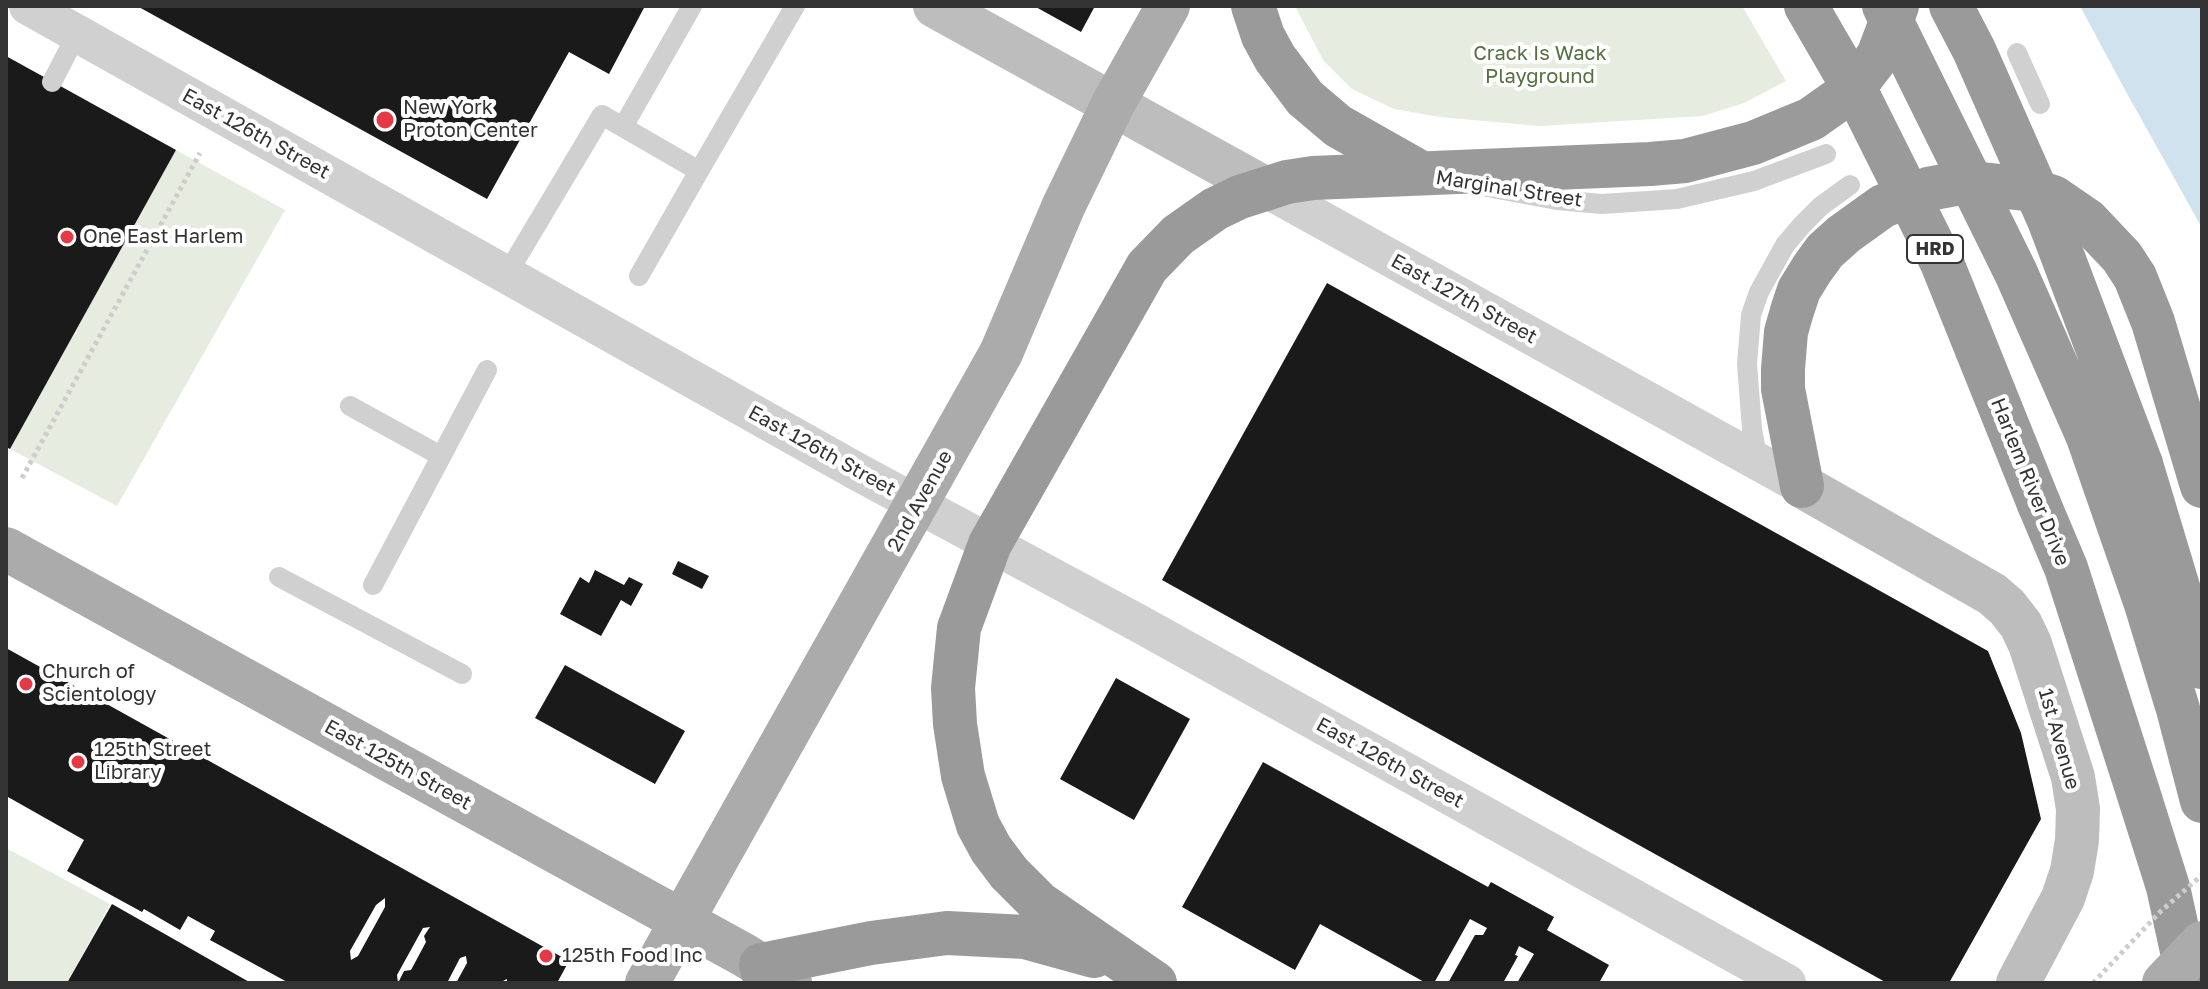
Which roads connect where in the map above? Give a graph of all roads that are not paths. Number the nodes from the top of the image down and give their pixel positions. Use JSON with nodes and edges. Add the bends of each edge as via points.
{"nodes":[{"id":1,"x":28,"y":6,"type":"edge"},
{"id":2,"x":692,"y":6,"type":"edge"},
{"id":3,"x":795,"y":6,"type":"edge"},
{"id":4,"x":935,"y":6,"type":"edge"},
{"id":5,"x":1168,"y":6,"type":"edge"},
{"id":6,"x":1253,"y":6,"type":"edge"},
{"id":7,"x":1806,"y":6,"type":"edge"},
{"id":8,"x":1884,"y":6,"type":"edge"},
{"id":9,"x":1897,"y":6,"type":"edge"},
{"id":10,"x":1951,"y":6,"type":"edge"},
{"id":11,"x":77,"y":34,"type":"junction"},
{"id":12,"x":2017,"y":53,"type":"dead end"},
{"id":13,"x":52,"y":82,"type":"dead end"},
{"id":14,"x":1113,"y":104,"type":"junction"},
{"id":15,"x":2040,"y":104,"type":"dead end"},
{"id":16,"x":623,"y":127,"type":"junction"},
{"id":17,"x":1826,"y":154,"type":"dead end"},
{"id":18,"x":699,"y":171,"type":"junction"},
{"id":19,"x":1424,"y":175,"type":"junction"},
{"id":20,"x":1850,"y":185,"type":"dead end"},
{"id":21,"x":1266,"y":189,"type":"junction"},
{"id":22,"x":507,"y":274,"type":"junction"},
{"id":23,"x":639,"y":276,"type":"dead end"},
{"id":24,"x":487,"y":370,"type":"dead end"},
{"id":25,"x":350,"y":406,"type":"dead end"},
{"id":26,"x":441,"y":456,"type":"junction"},
{"id":27,"x":1758,"y":462,"type":"junction"},
{"id":28,"x":1802,"y":486,"type":"junction"},
{"id":29,"x":2202,"y":486,"type":"edge"},
{"id":30,"x":917,"y":503,"type":"junction"},
{"id":31,"x":990,"y":544,"type":"junction"},
{"id":32,"x":6,"y":549,"type":"edge"},
{"id":33,"x":279,"y":577,"type":"dead end"},
{"id":34,"x":373,"y":585,"type":"dead end"},
{"id":35,"x":1992,"y":594,"type":"joint"},
{"id":36,"x":2202,"y":667,"type":"edge"},
{"id":37,"x":462,"y":674,"type":"dead end"},
{"id":38,"x":2202,"y":801,"type":"edge"},
{"id":39,"x":682,"y":921,"type":"junction"},
{"id":40,"x":2202,"y":943,"type":"edge"},
{"id":41,"x":772,"y":977,"type":"edge"},
{"id":42,"x":1146,"y":978,"type":"edge"},
{"id":43,"x":647,"y":983,"type":"edge"},
{"id":44,"x":1787,"y":983,"type":"edge"},
{"id":45,"x":2018,"y":983,"type":"edge"},
{"id":46,"x":2164,"y":983,"type":"edge"},
{"id":47,"x":2189,"y":983,"type":"edge"}],
"edges":[{"from":1,"to":11,"type":"street","name":"East 126th Street"},
{"from":2,"to":16,"type":"lane"},
{"from":3,"to":18,"type":"lane"},
{"from":4,"to":14,"type":"main road","name":"East 127th Street"},
{"from":5,"to":14,"type":"main road","name":"2nd Avenue"},
{"from":6,"to":19,"type":"highway","via":[[1269,47],[1305,98],[1338,126]]},
{"from":7,"to":47,"type":"highway","name":"Harlem River Drive","number":"HRD","bridge":true,"via":[[1860,99],[1942,263],[2066,568],[2168,887]]},
{"from":8,"to":38,"type":"highway","bridge":true,"via":[[2016,273],[2088,437],[2146,604]]},
{"from":9,"to":19,"type":"highway","via":[[1878,56],[1852,90],[1811,119],[1753,143],[1685,161]]},
{"from":10,"to":36,"type":"highway","bridge":true,"via":[[2049,220],[2141,464]]},
{"from":11,"to":13,"type":"lane"},
{"from":11,"to":22,"type":"street","name":"East 126th Street"},
{"from":12,"to":15,"type":"lane"},
{"from":14,"to":21,"type":"main road","name":"East 127th Street"},
{"from":14,"to":30,"type":"main road","name":"2nd Avenue","via":[[1001,353]]},
{"from":16,"to":18,"type":"lane"},
{"from":16,"to":22,"type":"lane","via":[[602,115]]},
{"from":17,"to":19,"type":"lane","name":"Marginal Street","via":[[1729,188],[1677,199],[1602,204]]},
{"from":18,"to":23,"type":"lane"},
{"from":19,"to":21,"type":"highway","via":[[1313,178]]},
{"from":20,"to":27,"type":"lane","via":[[1821,206],[1785,245],[1755,303],[1747,364]]},
{"from":21,"to":27,"type":"street","name":"East 127th Street"},
{"from":21,"to":31,"type":"highway","via":[[1196,221],[1155,257]]},
{"from":22,"to":30,"type":"street","name":"East 126th Street"},
{"from":24,"to":26,"type":"lane"},
{"from":25,"to":26,"type":"lane"},
{"from":26,"to":34,"type":"lane"},
{"from":27,"to":28,"type":"street","name":"East 127th Street"},
{"from":28,"to":29,"type":"highway","via":[[1783,389],[1786,332],[1799,290],[1825,251],[1883,206],[1928,189],[1979,184],[2053,197],[2088,221],[2122,257],[2153,322]]},
{"from":28,"to":35,"type":"main road","name":"East 127th Street"},
{"from":30,"to":31,"type":"street","name":"East 126th Street"},
{"from":30,"to":39,"type":"main road","name":"2nd Avenue"},
{"from":31,"to":42,"type":"highway","via":[[959,628],[953,688],[959,754],[978,825],[1009,873],[1039,903]]},
{"from":31,"to":44,"type":"street","name":"East 126th Street"},
{"from":32,"to":39,"type":"main road","name":"East 125th Street"},
{"from":33,"to":37,"type":"lane"},
{"from":35,"to":45,"type":"main road","name":"1st Avenue","via":[[2014,616],[2030,644],[2073,777],[2078,809],[2072,871],[2063,898]]},
{"from":39,"to":41,"type":"main road","name":"East 125th Street"},
{"from":39,"to":43,"type":"main road","name":"2nd Avenue"},
{"from":40,"to":46,"type":"main road","bridge":true},
{"from":41,"to":42,"type":"highway","via":[[871,943],[988,933],[1062,945]]}]}
